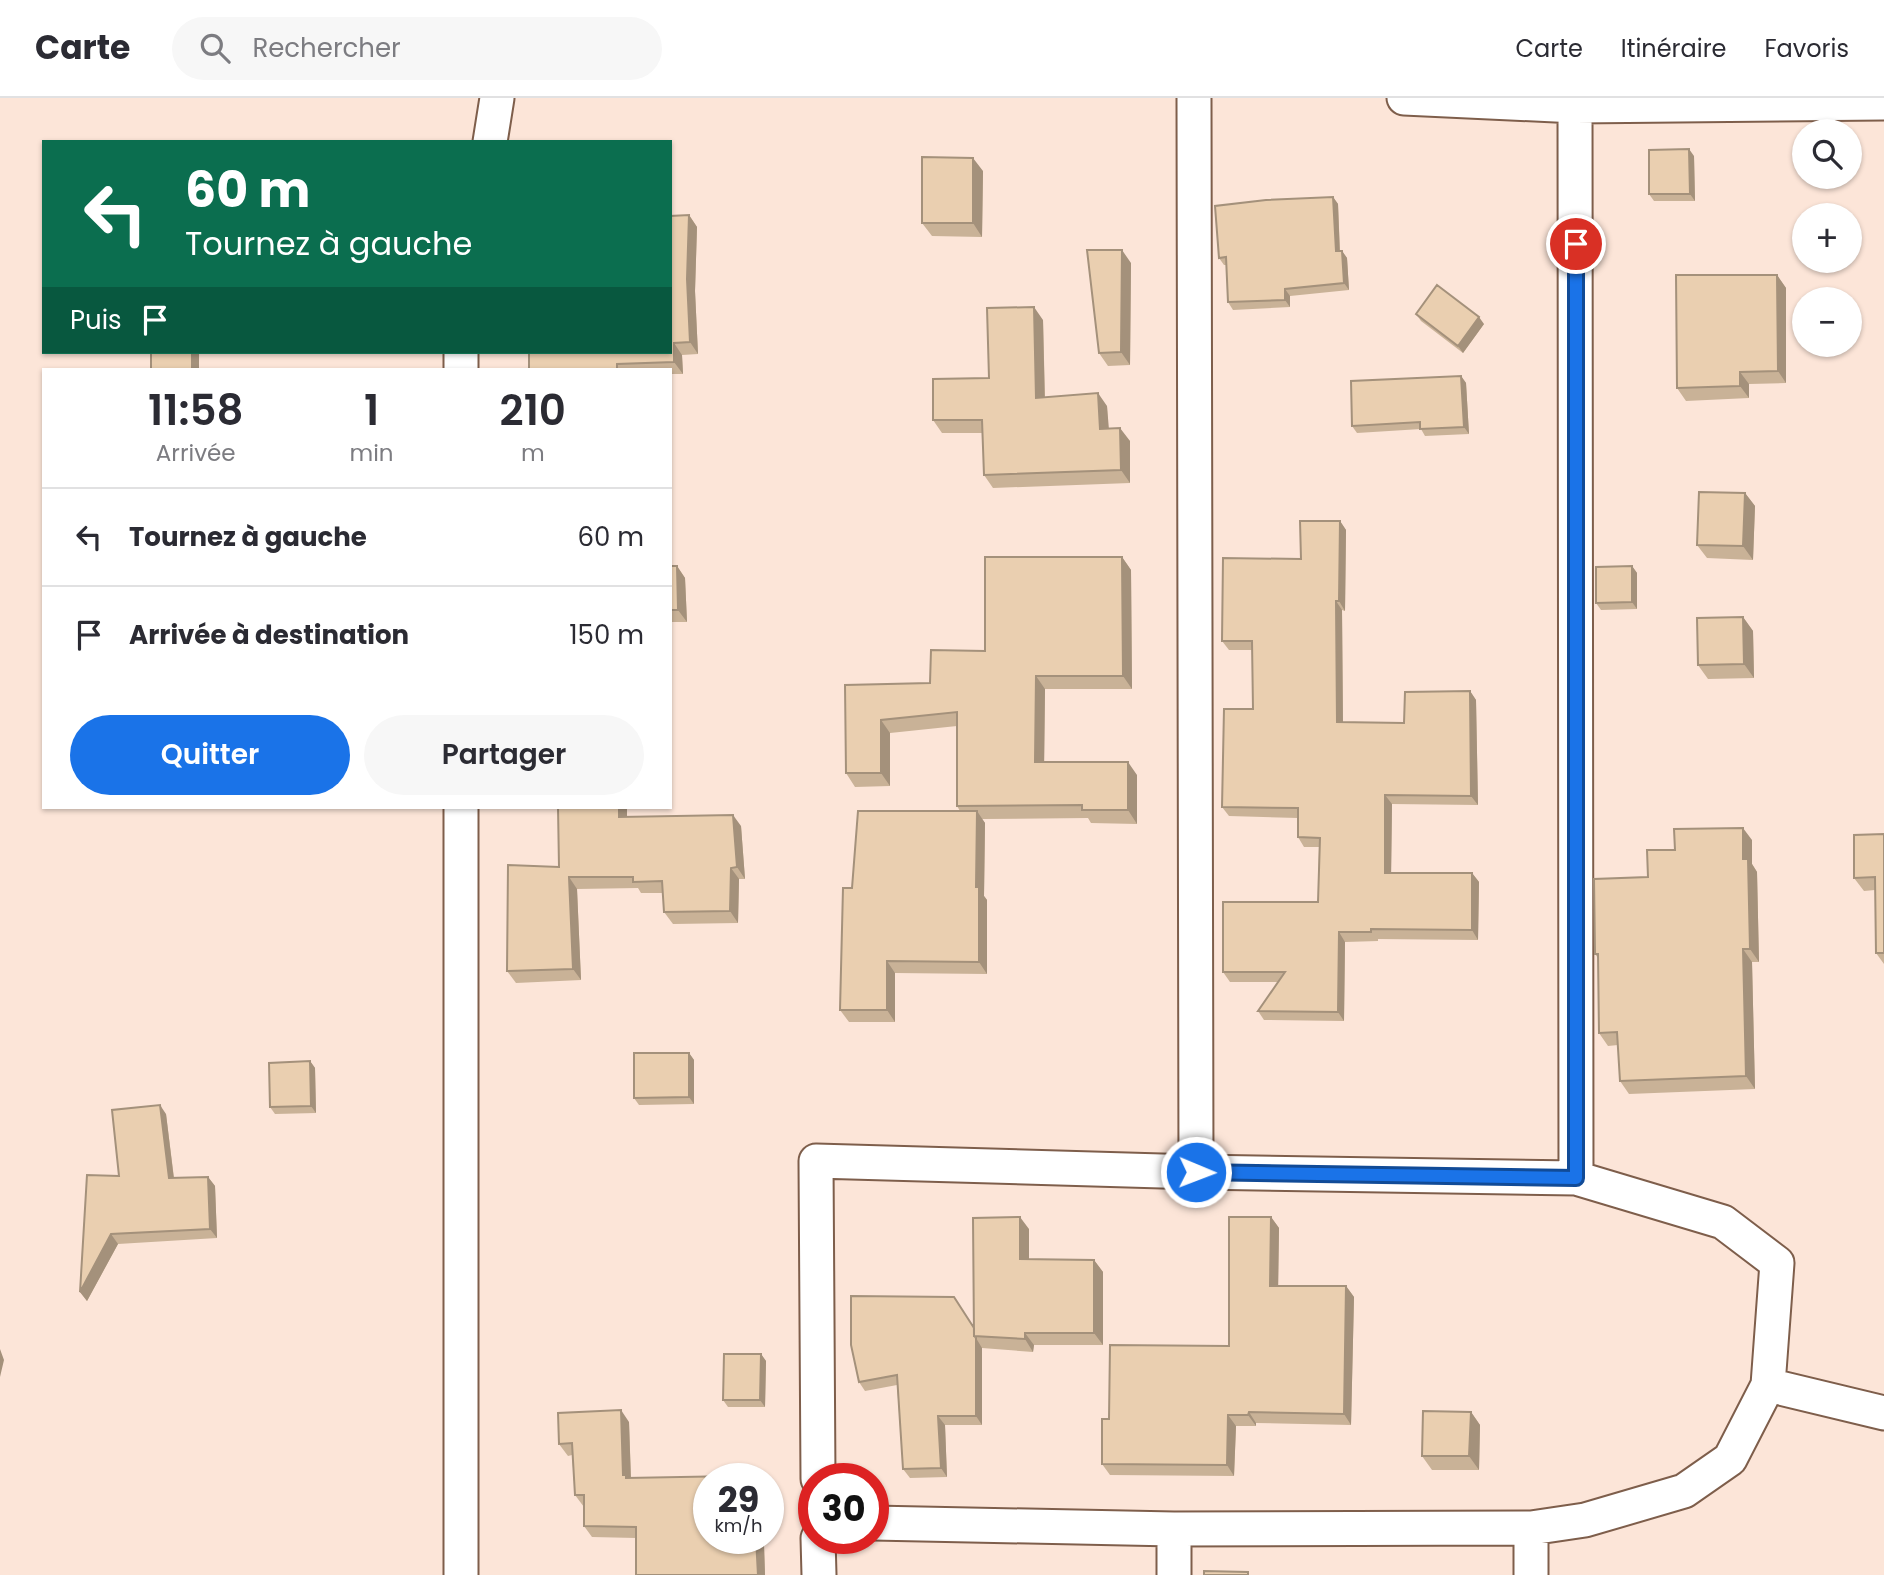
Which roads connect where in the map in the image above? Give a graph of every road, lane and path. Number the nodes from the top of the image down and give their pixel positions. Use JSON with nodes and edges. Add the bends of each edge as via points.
{"nodes":[{"id":1,"x":497,"y":98,"type":"edge"},
{"id":2,"x":1194,"y":98,"type":"edge"},
{"id":3,"x":1404,"y":98,"type":"edge"},
{"id":4,"x":1576,"y":102,"type":"edge"},
{"id":5,"x":1884,"y":103,"type":"edge"},
{"id":6,"x":490,"y":140,"type":"edge"},
{"id":7,"x":461,"y":809,"type":"edge"},
{"id":8,"x":1196,"y":1172,"type":"junction"},
{"id":9,"x":1576,"y":1178,"type":"junction"},
{"id":10,"x":1768,"y":1385,"type":"junction"},
{"id":11,"x":1884,"y":1413,"type":"edge"},
{"id":12,"x":818,"y":1463,"type":"edge"},
{"id":13,"x":889,"y":1523,"type":"edge"},
{"id":14,"x":1531,"y":1528,"type":"junction"},
{"id":15,"x":1174,"y":1529,"type":"junction"},
{"id":16,"x":818,"y":1554,"type":"edge"},
{"id":17,"x":461,"y":1575,"type":"edge"},
{"id":18,"x":819,"y":1575,"type":"edge"},
{"id":19,"x":1174,"y":1575,"type":"edge"},
{"id":20,"x":1531,"y":1575,"type":"edge"}],
"edges":[{"from":1,"to":6,"type":"street"},
{"from":2,"to":8,"type":"street"},
{"from":3,"to":4,"type":"street"},
{"from":4,"to":5,"type":"street"},
{"from":4,"to":9,"type":"street"},
{"from":7,"to":17,"type":"street"},
{"from":8,"to":9,"type":"street"},
{"from":8,"to":12,"type":"street","via":[[816,1161]]},
{"from":9,"to":10,"type":"street","via":[[1723,1222],[1777,1263]]},
{"from":10,"to":11,"type":"street"},
{"from":10,"to":14,"type":"street","via":[[1730,1459],[1684,1491],[1585,1520]]},
{"from":13,"to":15,"type":"street"},
{"from":14,"to":15,"type":"street"},
{"from":14,"to":20,"type":"street"},
{"from":15,"to":19,"type":"street"},
{"from":16,"to":18,"type":"street"}]}
